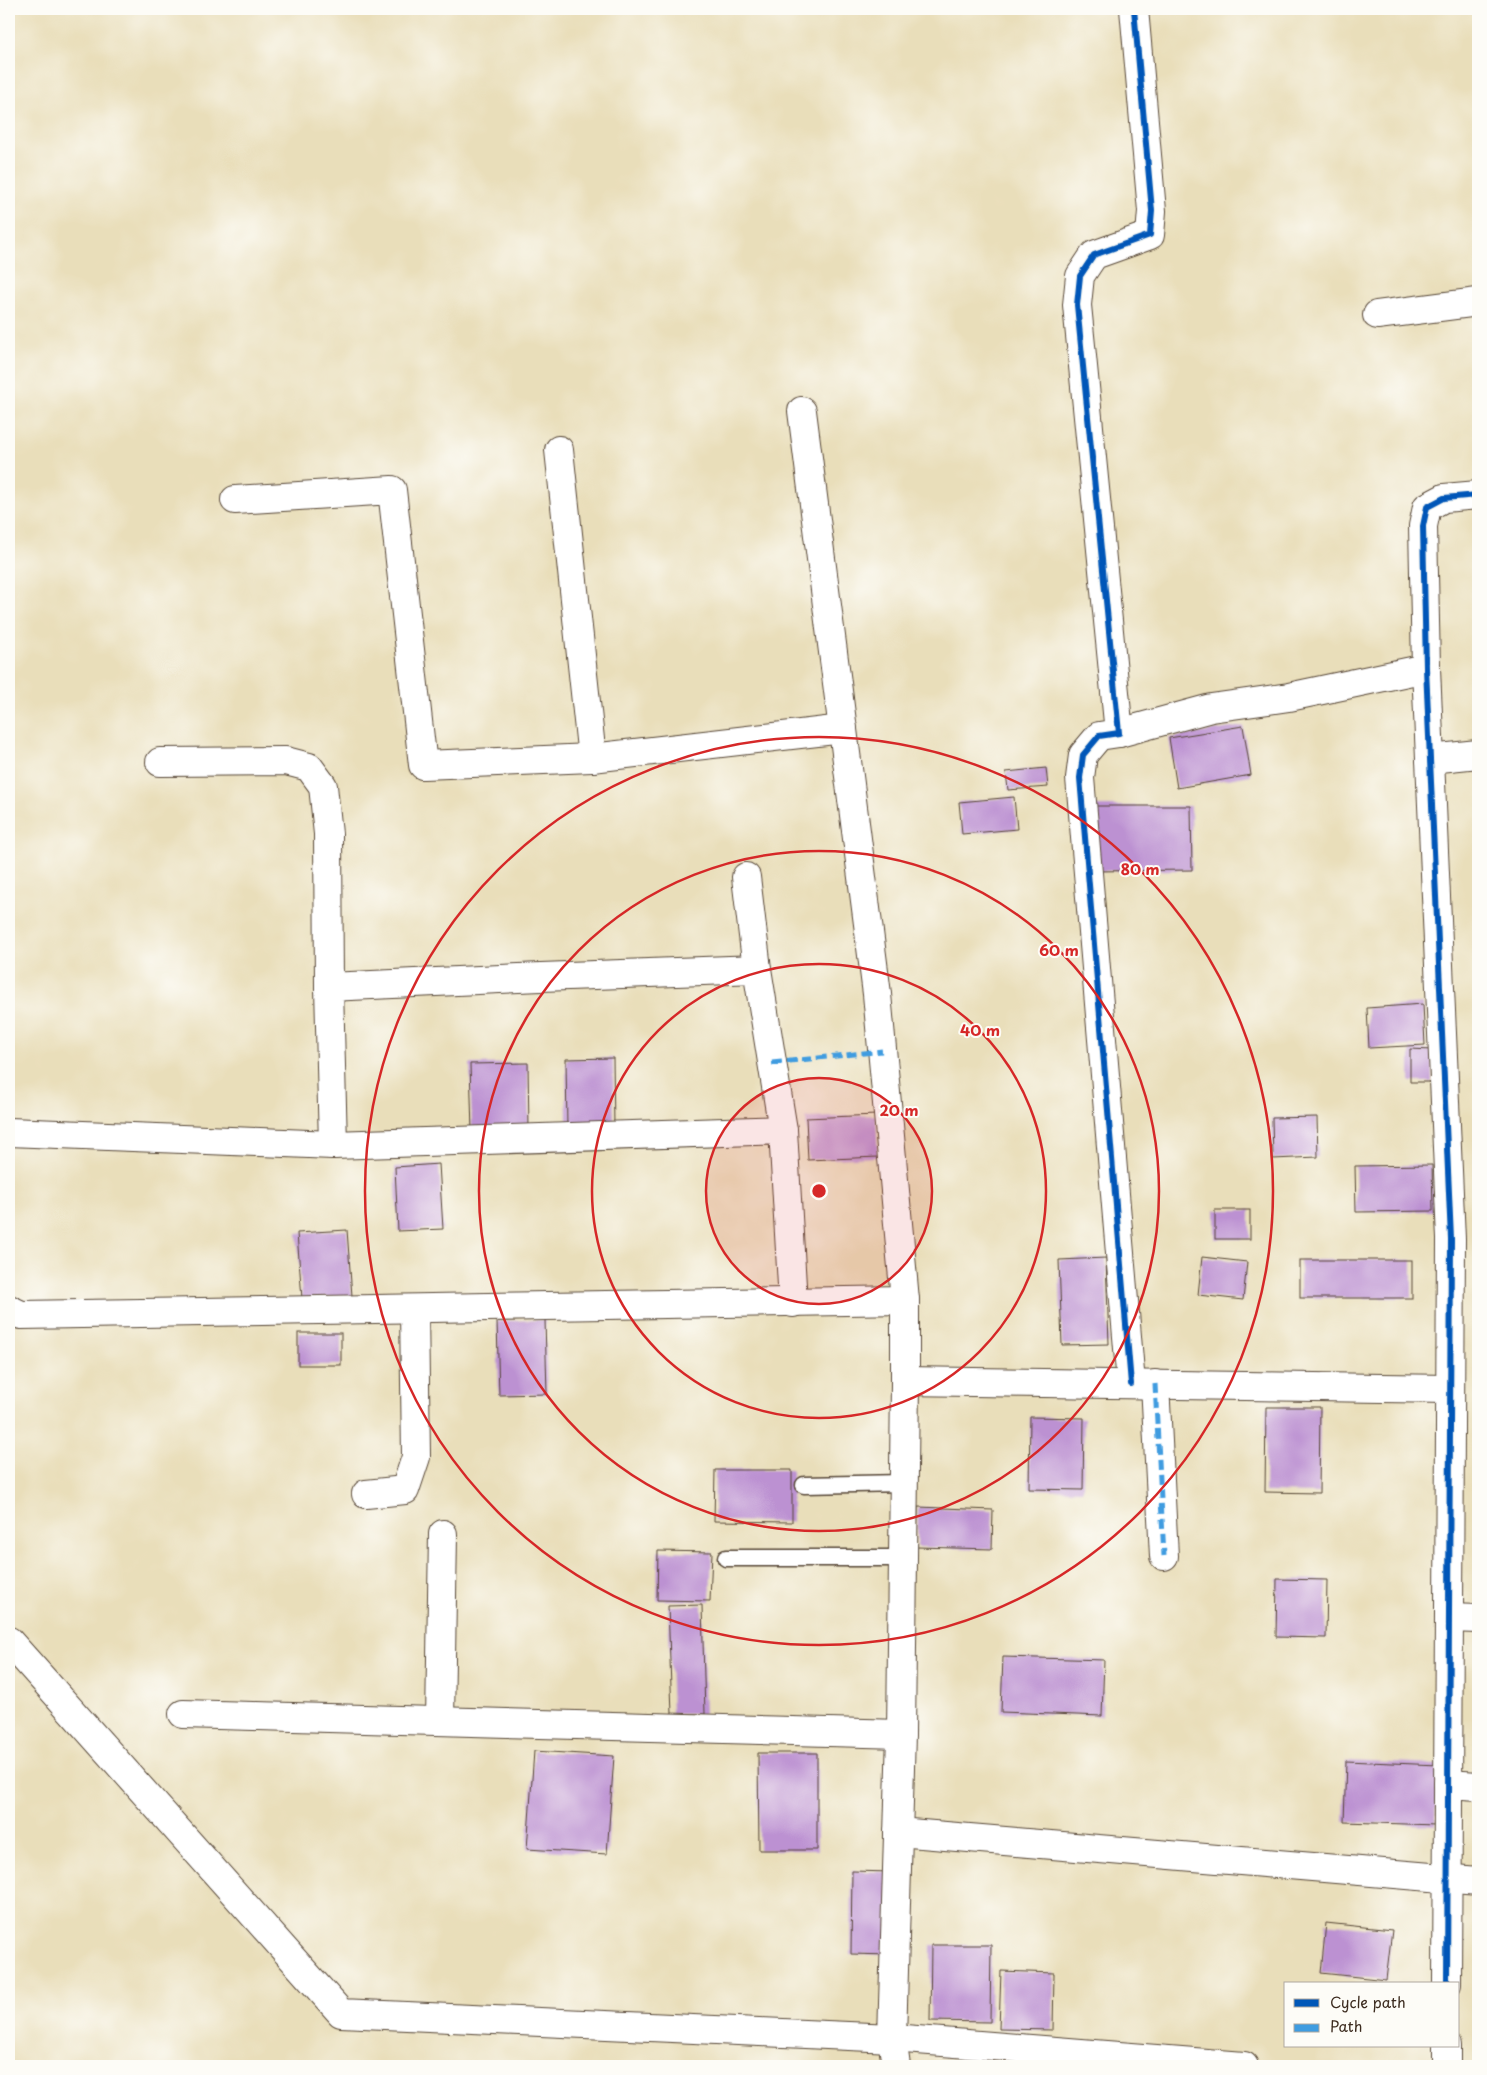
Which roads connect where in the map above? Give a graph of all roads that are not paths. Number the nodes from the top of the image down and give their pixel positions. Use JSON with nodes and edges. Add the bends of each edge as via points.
{"nodes":[{"id":1,"x":1134,"y":9,"type":"edge"},
{"id":2,"x":1478,"y":302,"type":"edge"},
{"id":3,"x":1377,"y":316,"type":"dead end"},
{"id":4,"x":802,"y":412,"type":"dead end"},
{"id":5,"x":559,"y":450,"type":"dead end"},
{"id":6,"x":1478,"y":495,"type":"edge"},
{"id":7,"x":235,"y":500,"type":"dead end"},
{"id":8,"x":1426,"y":668,"type":"junction"},
{"id":9,"x":843,"y":730,"type":"junction"},
{"id":10,"x":1119,"y":733,"type":"junction"},
{"id":11,"x":1478,"y":754,"type":"edge"},
{"id":12,"x":592,"y":758,"type":"junction"},
{"id":13,"x":1430,"y":759,"type":"junction"},
{"id":14,"x":160,"y":762,"type":"dead end"},
{"id":15,"x":746,"y":877,"type":"dead end"},
{"id":16,"x":757,"y":969,"type":"junction"},
{"id":17,"x":330,"y":987,"type":"junction"},
{"id":18,"x":783,"y":1130,"type":"junction"},
{"id":19,"x":9,"y":1132,"type":"edge"},
{"id":20,"x":333,"y":1145,"type":"junction"},
{"id":21,"x":905,"y":1300,"type":"junction"},
{"id":22,"x":793,"y":1303,"type":"junction"},
{"id":23,"x":9,"y":1309,"type":"edge"},
{"id":24,"x":414,"y":1309,"type":"junction"},
{"id":25,"x":905,"y":1381,"type":"junction"},
{"id":26,"x":1143,"y":1384,"type":"junction"},
{"id":27,"x":1450,"y":1389,"type":"junction"},
{"id":28,"x":904,"y":1484,"type":"junction"},
{"id":29,"x":804,"y":1485,"type":"dead end"},
{"id":30,"x":366,"y":1494,"type":"dead end"},
{"id":31,"x":443,"y":1534,"type":"dead end"},
{"id":32,"x":1164,"y":1556,"type":"dead end"},
{"id":33,"x":726,"y":1558,"type":"dead end"},
{"id":34,"x":903,"y":1558,"type":"junction"},
{"id":35,"x":1449,"y":1618,"type":"junction"},
{"id":36,"x":1478,"y":1620,"type":"edge"},
{"id":37,"x":9,"y":1642,"type":"edge"},
{"id":38,"x":183,"y":1714,"type":"dead end"},
{"id":39,"x":440,"y":1721,"type":"junction"},
{"id":40,"x":901,"y":1734,"type":"junction"},
{"id":41,"x":1448,"y":1784,"type":"junction"},
{"id":42,"x":1478,"y":1786,"type":"edge"},
{"id":43,"x":898,"y":1832,"type":"junction"},
{"id":44,"x":1448,"y":1878,"type":"junction"},
{"id":45,"x":1478,"y":1881,"type":"edge"},
{"id":46,"x":1447,"y":1982,"type":"edge"},
{"id":47,"x":892,"y":2038,"type":"junction"},
{"id":48,"x":1447,"y":2048,"type":"edge"},
{"id":49,"x":896,"y":2066,"type":"edge"},
{"id":50,"x":1244,"y":2066,"type":"edge"},
{"id":51,"x":1447,"y":2066,"type":"edge"}],
"edges":[{"from":1,"to":10,"type":"street","via":[[1152,211],[1150,235],[1094,255],[1080,276],[1077,305]]},
{"from":2,"to":3,"type":"street"},
{"from":4,"to":9,"type":"street"},
{"from":5,"to":12,"type":"street"},
{"from":6,"to":8,"type":"street","via":[[1444,498],[1427,507],[1423,526]]},
{"from":7,"to":12,"type":"street","via":[[392,490],[423,765]]},
{"from":8,"to":10,"type":"street","via":[[1289,697],[1211,708]]},
{"from":8,"to":13,"type":"street"},
{"from":9,"to":12,"type":"street"},
{"from":9,"to":21,"type":"street","via":[[877,994]]},
{"from":10,"to":26,"type":"street","via":[[1099,736],[1083,755],[1080,778]]},
{"from":11,"to":13,"type":"street"},
{"from":13,"to":27,"type":"street","via":[[1451,1240]]},
{"from":14,"to":17,"type":"street","via":[[286,761],[309,767],[323,786],[328,834]]},
{"from":15,"to":16,"type":"street"},
{"from":16,"to":17,"type":"street"},
{"from":16,"to":18,"type":"street"},
{"from":17,"to":20,"type":"street"},
{"from":18,"to":20,"type":"street"},
{"from":18,"to":22,"type":"street"},
{"from":19,"to":20,"type":"street"},
{"from":21,"to":22,"type":"street"},
{"from":21,"to":25,"type":"street"},
{"from":22,"to":24,"type":"street"},
{"from":23,"to":24,"type":"street","via":[[21,1315]]},
{"from":24,"to":30,"type":"street","via":[[416,1457],[405,1490]]},
{"from":25,"to":26,"type":"street"},
{"from":25,"to":28,"type":"street"},
{"from":26,"to":27,"type":"street"},
{"from":26,"to":32,"type":"street"},
{"from":27,"to":35,"type":"street"},
{"from":28,"to":29,"type":"lane"},
{"from":28,"to":34,"type":"street"},
{"from":31,"to":39,"type":"street"},
{"from":33,"to":34,"type":"lane"},
{"from":34,"to":40,"type":"street"},
{"from":35,"to":36,"type":"street"},
{"from":35,"to":41,"type":"street"},
{"from":37,"to":47,"type":"street","via":[[341,2013]]},
{"from":38,"to":39,"type":"street"},
{"from":39,"to":40,"type":"street"},
{"from":40,"to":43,"type":"street"},
{"from":41,"to":42,"type":"street"},
{"from":41,"to":44,"type":"street"},
{"from":43,"to":44,"type":"street"},
{"from":43,"to":47,"type":"street"},
{"from":44,"to":45,"type":"street"},
{"from":44,"to":46,"type":"street"},
{"from":47,"to":49,"type":"street"},
{"from":47,"to":50,"type":"street"},
{"from":48,"to":51,"type":"street"}]}
